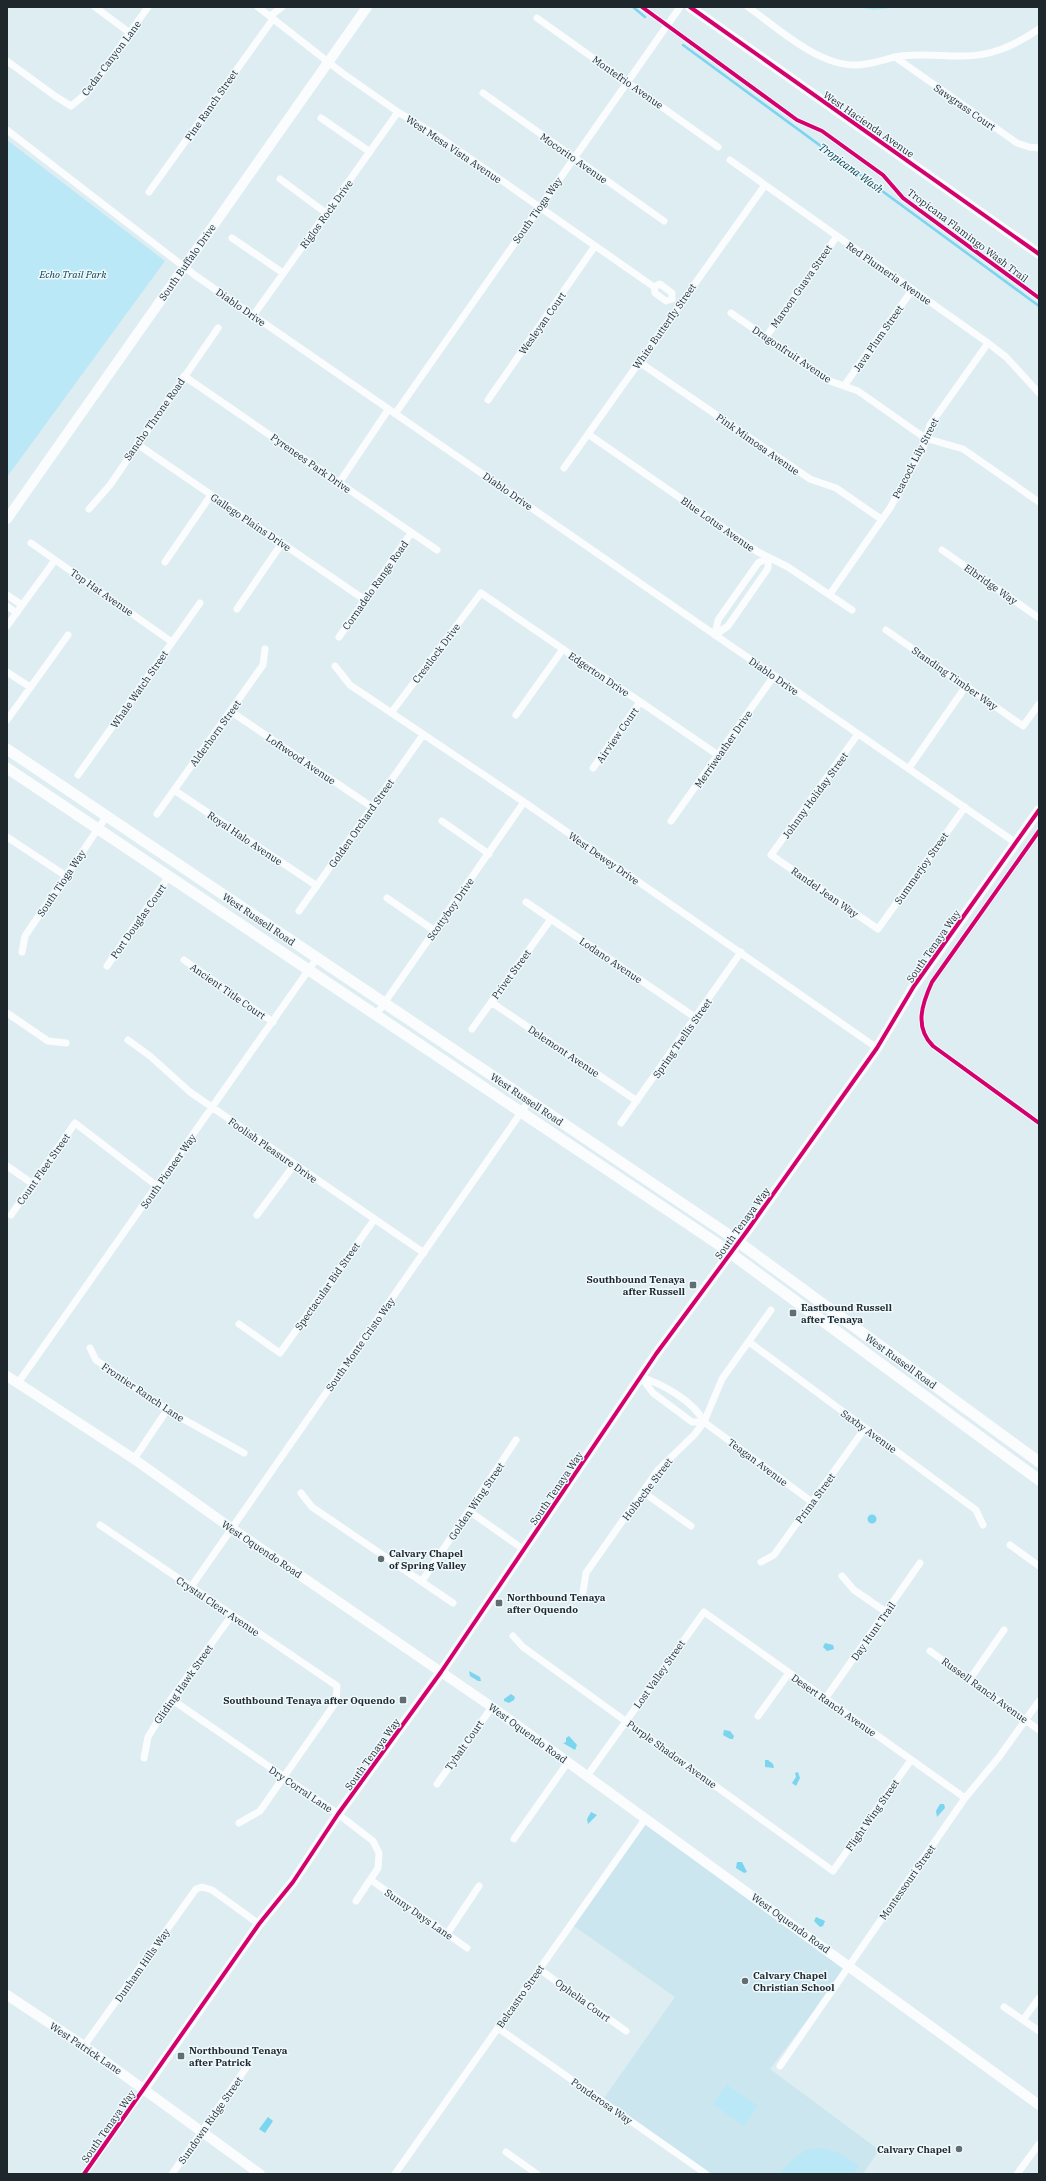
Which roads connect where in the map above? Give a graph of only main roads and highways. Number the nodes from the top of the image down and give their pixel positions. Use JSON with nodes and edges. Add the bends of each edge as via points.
{"nodes":[{"id":1,"x":7,"y":749,"type":"edge"},
{"id":2,"x":7,"y":768,"type":"edge"},
{"id":3,"x":1039,"y":1462,"type":"edge"},
{"id":4,"x":1039,"y":1480,"type":"edge"}],
"edges":[{"from":1,"to":3,"type":"main road","name":"West Russell Road","via":[[739,1242]]},
{"from":2,"to":4,"type":"main road","name":"West Russell Road","via":[[731,1253]]}]}
